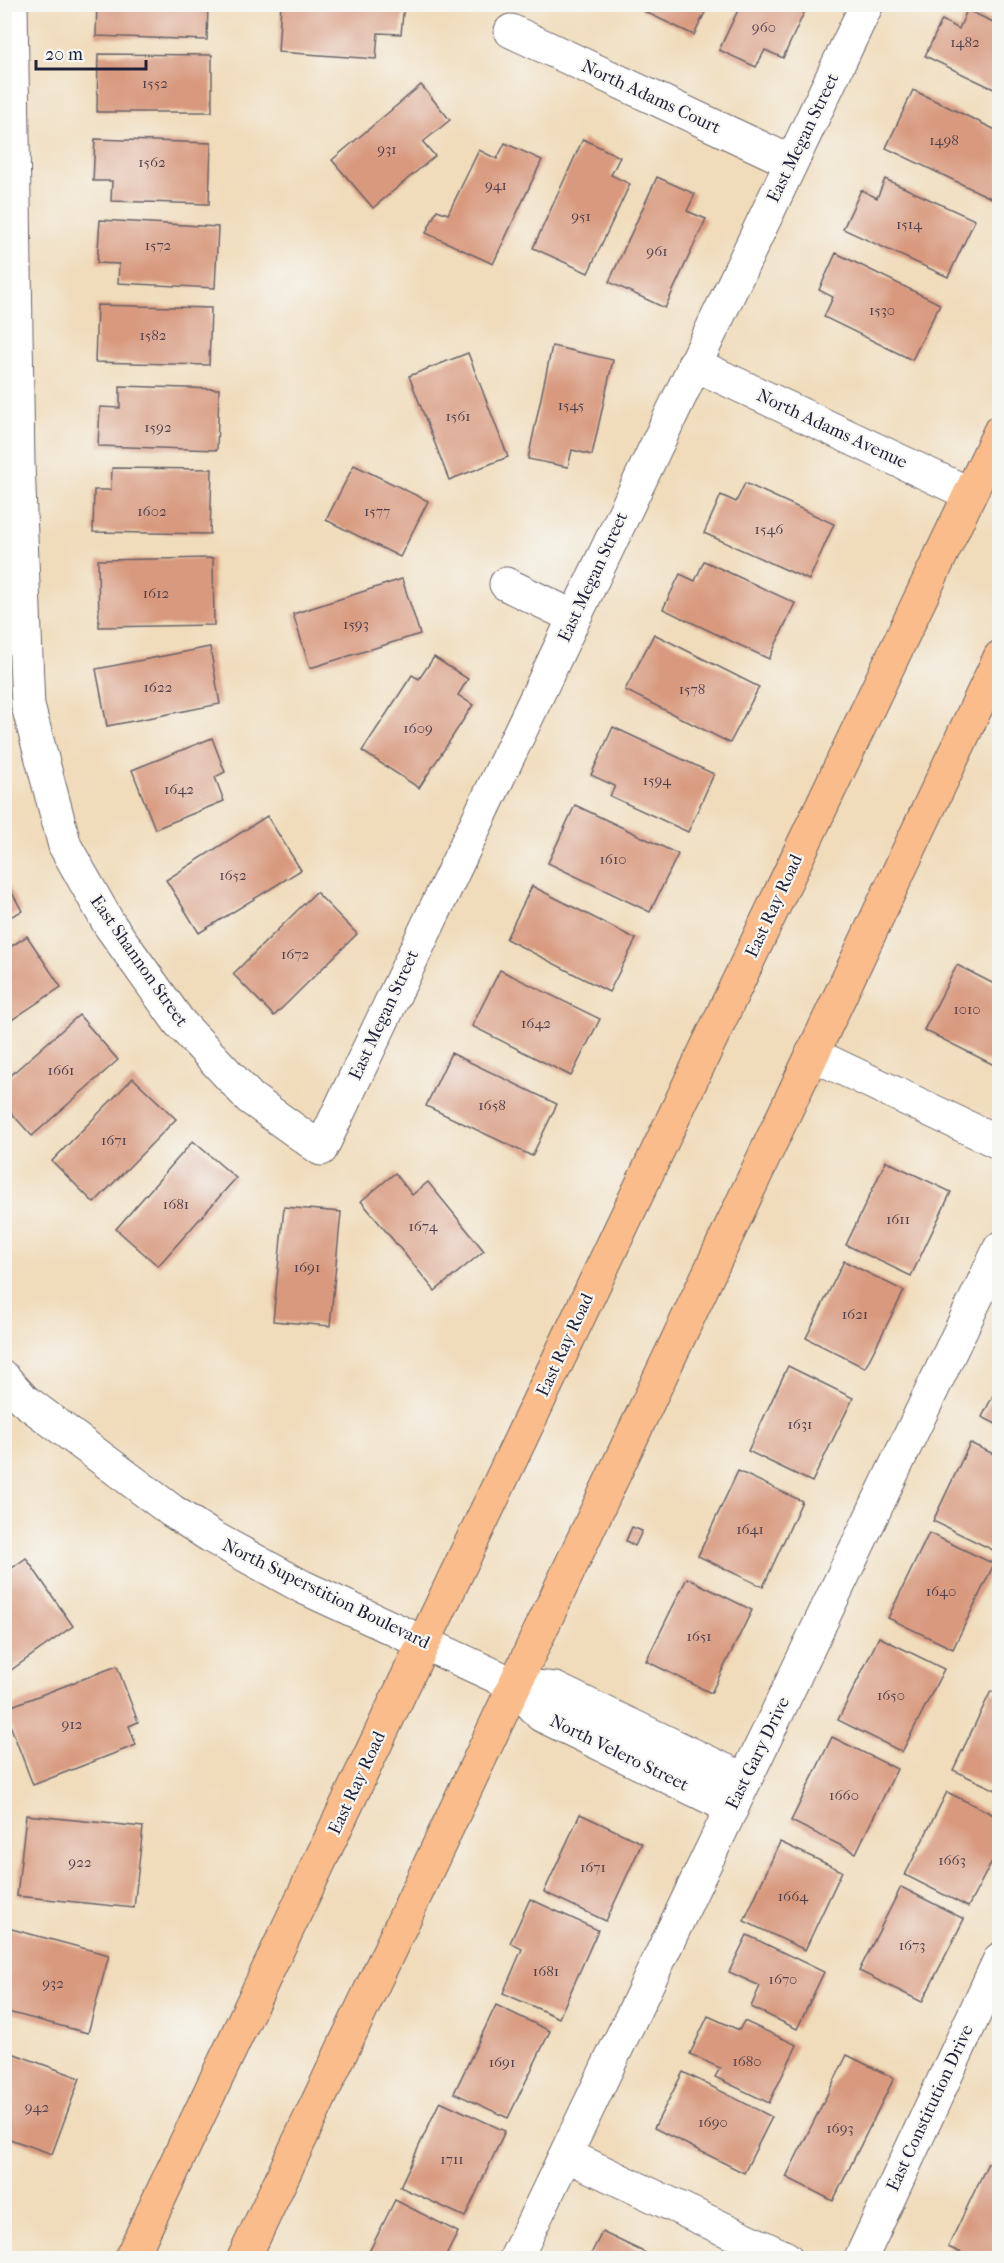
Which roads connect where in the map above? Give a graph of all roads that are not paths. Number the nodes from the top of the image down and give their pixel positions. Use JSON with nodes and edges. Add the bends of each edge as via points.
{"nodes":[{"id":1,"x":11,"y":4,"type":"edge"},
{"id":2,"x":867,"y":4,"type":"edge"},
{"id":3,"x":512,"y":31,"type":"dead end"},
{"id":4,"x":791,"y":162,"type":"junction"},
{"id":5,"x":694,"y":364,"type":"junction"},
{"id":6,"x":999,"y":430,"type":"edge"},
{"id":7,"x":11,"y":464,"type":"edge"},
{"id":8,"x":970,"y":494,"type":"junction"},
{"id":9,"x":506,"y":584,"type":"dead end"},
{"id":10,"x":574,"y":617,"type":"junction"},
{"id":11,"x":999,"y":657,"type":"edge"},
{"id":12,"x":812,"y":1054,"type":"junction"},
{"id":13,"x":999,"y":1143,"type":"edge"},
{"id":14,"x":321,"y":1149,"type":"joint"},
{"id":15,"x":999,"y":1248,"type":"edge"},
{"id":16,"x":4,"y":1378,"type":"edge"},
{"id":17,"x":424,"y":1642,"type":"junction"},
{"id":18,"x":515,"y":1685,"type":"junction"},
{"id":19,"x":738,"y":1794,"type":"junction"},
{"id":20,"x":999,"y":1959,"type":"edge"},
{"id":21,"x":992,"y":1994,"type":"edge"},
{"id":22,"x":566,"y":2155,"type":"junction"},
{"id":23,"x":131,"y":2259,"type":"edge"},
{"id":24,"x":244,"y":2259,"type":"edge"},
{"id":25,"x":516,"y":2259,"type":"edge"},
{"id":26,"x":786,"y":2259,"type":"edge"},
{"id":27,"x":861,"y":2259,"type":"edge"}],
"edges":[{"from":1,"to":7,"type":"street","name":"East Shannon Street"},
{"from":2,"to":4,"type":"street","name":"East Megan Street"},
{"from":3,"to":4,"type":"street","name":"North Adams Court"},
{"from":4,"to":5,"type":"street","name":"East Megan Street"},
{"from":5,"to":8,"type":"street","name":"North Adams Avenue"},
{"from":5,"to":10,"type":"street","name":"East Megan Street"},
{"from":6,"to":8,"type":"main road","name":"East Ray Road"},
{"from":7,"to":14,"type":"street","name":"East Shannon Street","via":[[28,706],[65,846],[109,924],[179,1022],[250,1098]]},
{"from":8,"to":17,"type":"main road","name":"East Ray Road"},
{"from":9,"to":10,"type":"street"},
{"from":10,"to":14,"type":"street","name":"East Megan Street"},
{"from":11,"to":12,"type":"main road"},
{"from":12,"to":13,"type":"street"},
{"from":12,"to":18,"type":"main road"},
{"from":15,"to":19,"type":"street","name":"East Gary Drive"},
{"from":16,"to":17,"type":"street","name":"North Superstition Boulevard","via":[[24,1400],[212,1537],[303,1587]]},
{"from":17,"to":18,"type":"street","name":"North Superstition Boulevard"},
{"from":17,"to":23,"type":"main road","name":"East Ray Road"},
{"from":18,"to":19,"type":"street","name":"North Velero Street","via":[[541,1715]]},
{"from":18,"to":24,"type":"main road"},
{"from":19,"to":22,"type":"street","name":"East Gary Drive"},
{"from":20,"to":21,"type":"street","name":"East Constitution Drive"},
{"from":21,"to":27,"type":"street","name":"East Constitution Drive"},
{"from":22,"to":25,"type":"street","name":"East Gary Drive"},
{"from":22,"to":26,"type":"street"}]}
